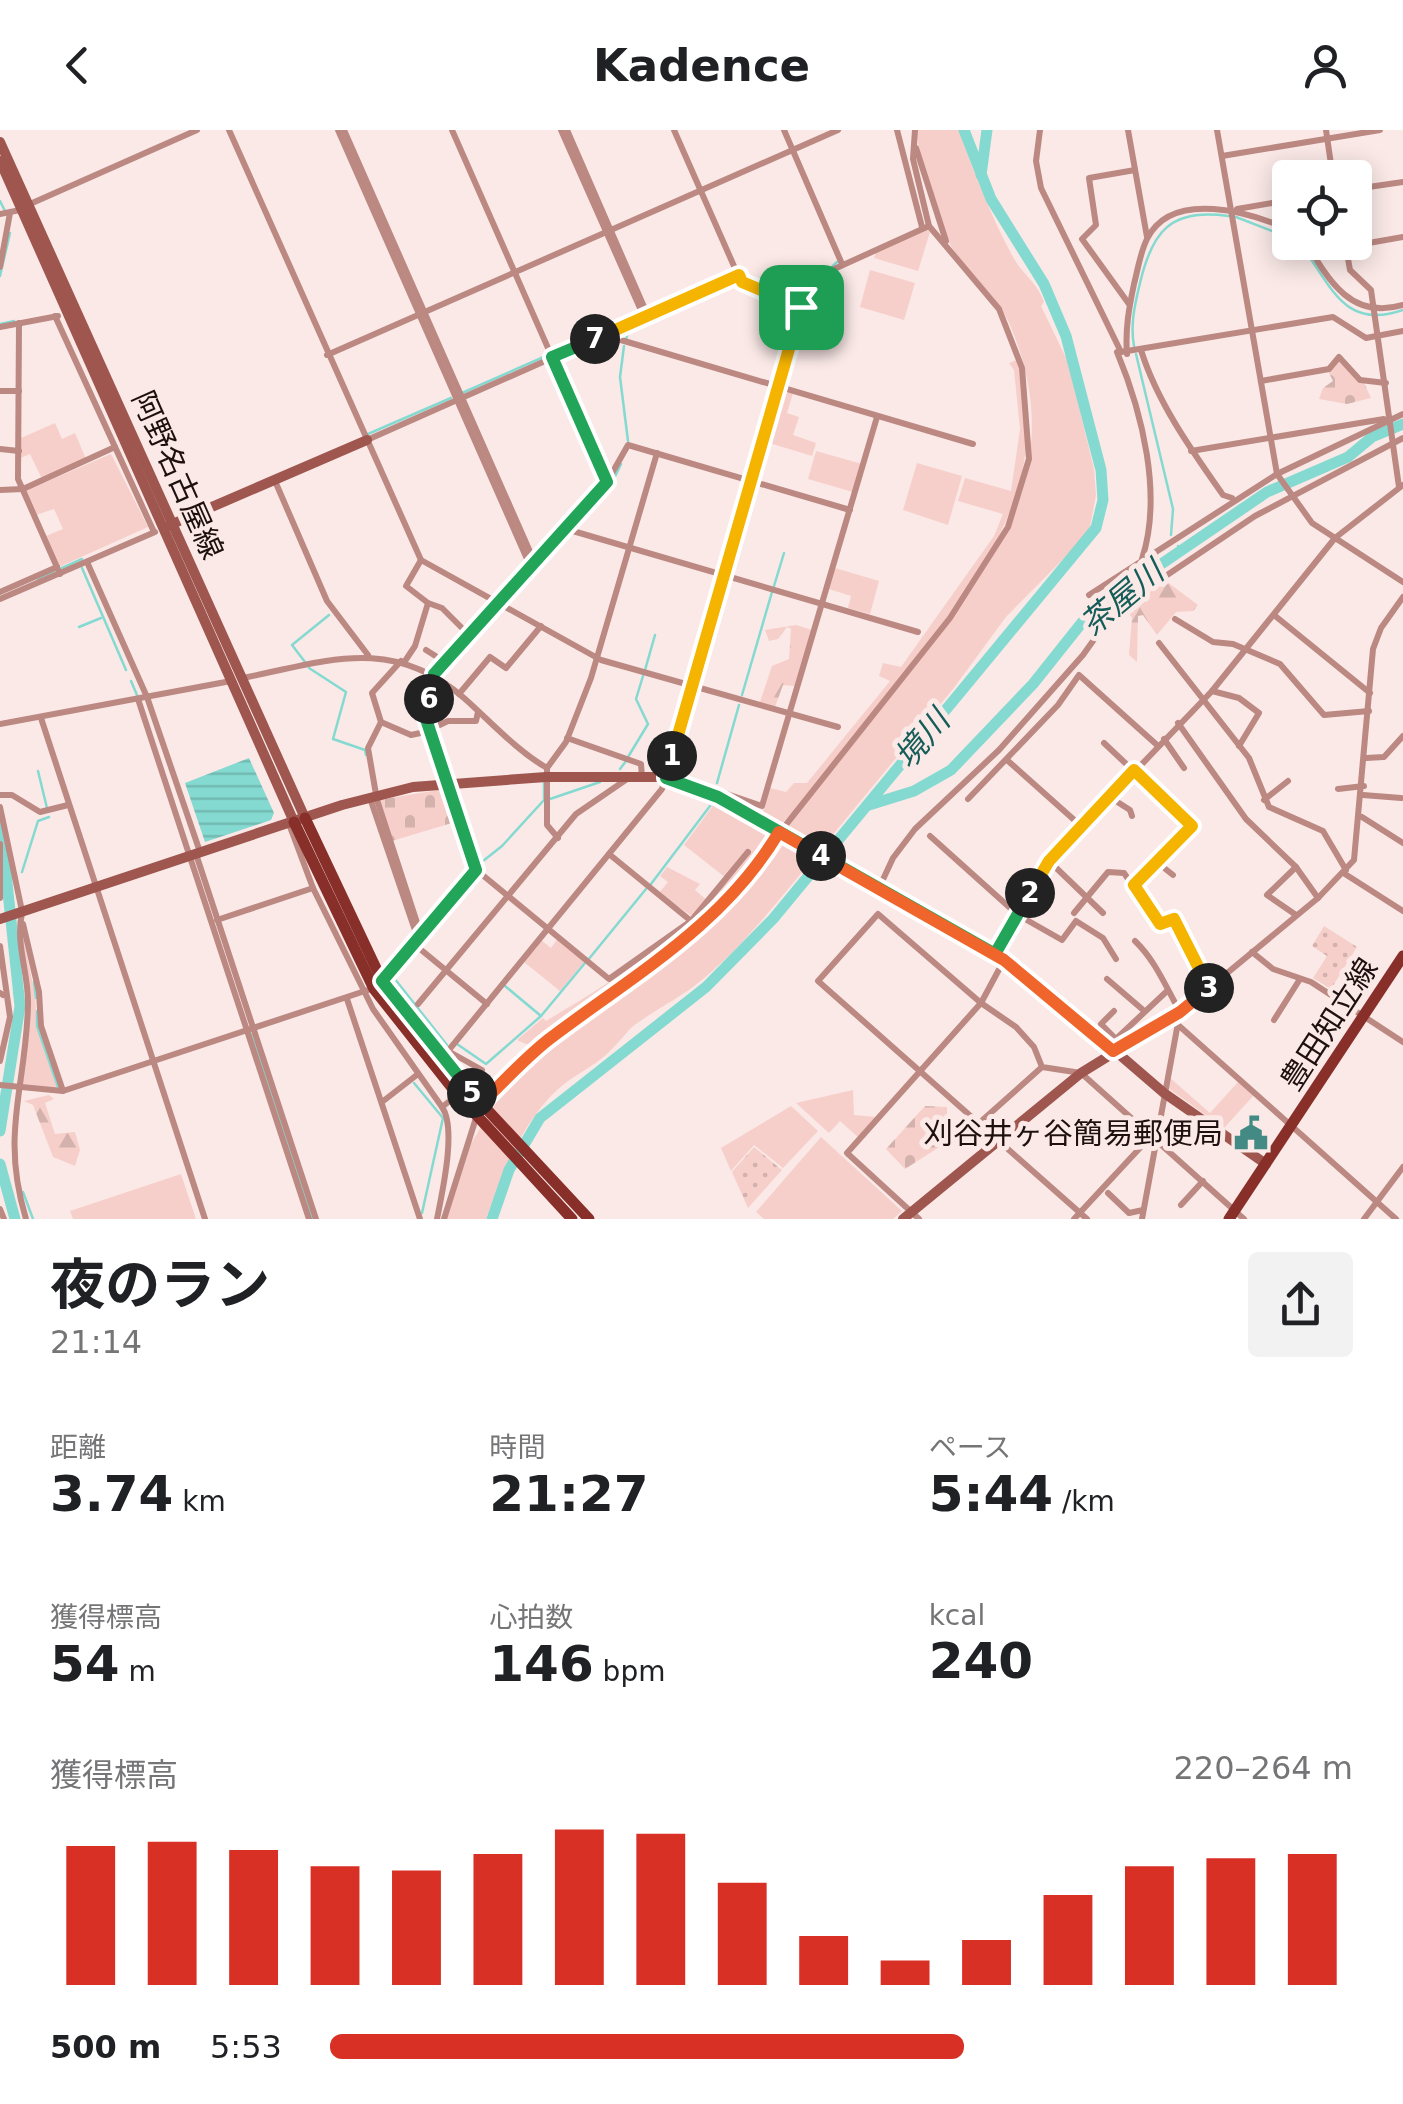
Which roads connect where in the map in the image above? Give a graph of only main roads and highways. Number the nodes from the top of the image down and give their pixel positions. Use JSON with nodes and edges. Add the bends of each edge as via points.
{"nodes":[{"id":1,"x":0,"y":142,"type":"edge"},
{"id":2,"x":0,"y":162,"type":"edge"},
{"id":3,"x":4,"y":182,"type":"edge"},
{"id":4,"x":20,"y":209,"type":"junction"},
{"id":5,"x":367,"y":440,"type":"road end"},
{"id":6,"x":125,"y":443,"type":"junction"},
{"id":7,"x":163,"y":528,"type":"junction"},
{"id":8,"x":296,"y":821,"type":"junction"},
{"id":9,"x":0,"y":919,"type":"edge"},
{"id":10,"x":1403,"y":956,"type":"edge"},
{"id":11,"x":1178,"y":1018,"type":"road end"},
{"id":12,"x":1117,"y":1045,"type":"junction"},
{"id":13,"x":482,"y":1113,"type":"junction"},
{"id":14,"x":1266,"y":1164,"type":"junction"},
{"id":15,"x":1236,"y":1216,"type":"edge"},
{"id":16,"x":911,"y":1217,"type":"edge"},
{"id":17,"x":572,"y":1219,"type":"edge"},
{"id":18,"x":589,"y":1219,"type":"edge"}],
"edges":[{"from":1,"to":4,"type":"main road","name":"阿野名古屋線"},
{"from":2,"to":3,"type":"main road","name":"阿野名古屋線"},
{"from":3,"to":4,"type":"main road","name":"阿野名古屋線"},
{"from":4,"to":6,"type":"main road","name":"阿野名古屋線"},
{"from":4,"to":6,"type":"main road","name":"阿野名古屋線","via":[[60,315]]},
{"from":5,"to":7,"type":"main road"},
{"from":6,"to":7,"type":"main road","name":"阿野名古屋線"},
{"from":7,"to":8,"type":"main road","name":"阿野名古屋線"},
{"from":8,"to":9,"type":"main road"},
{"from":8,"to":12,"type":"main road","via":[[446,782],[547,773],[666,778],[718,797],[999,958]]},
{"from":8,"to":13,"type":"main road","via":[[373,987]]},
{"from":10,"to":14,"type":"main road","name":"豊田知立線"},
{"from":11,"to":12,"type":"main road"},
{"from":12,"to":14,"type":"main road","via":[[1164,1093]]},
{"from":12,"to":16,"type":"main road"},
{"from":13,"to":17,"type":"main road"},
{"from":13,"to":18,"type":"main road"},
{"from":14,"to":15,"type":"main road","name":"豊田知立線"}]}
